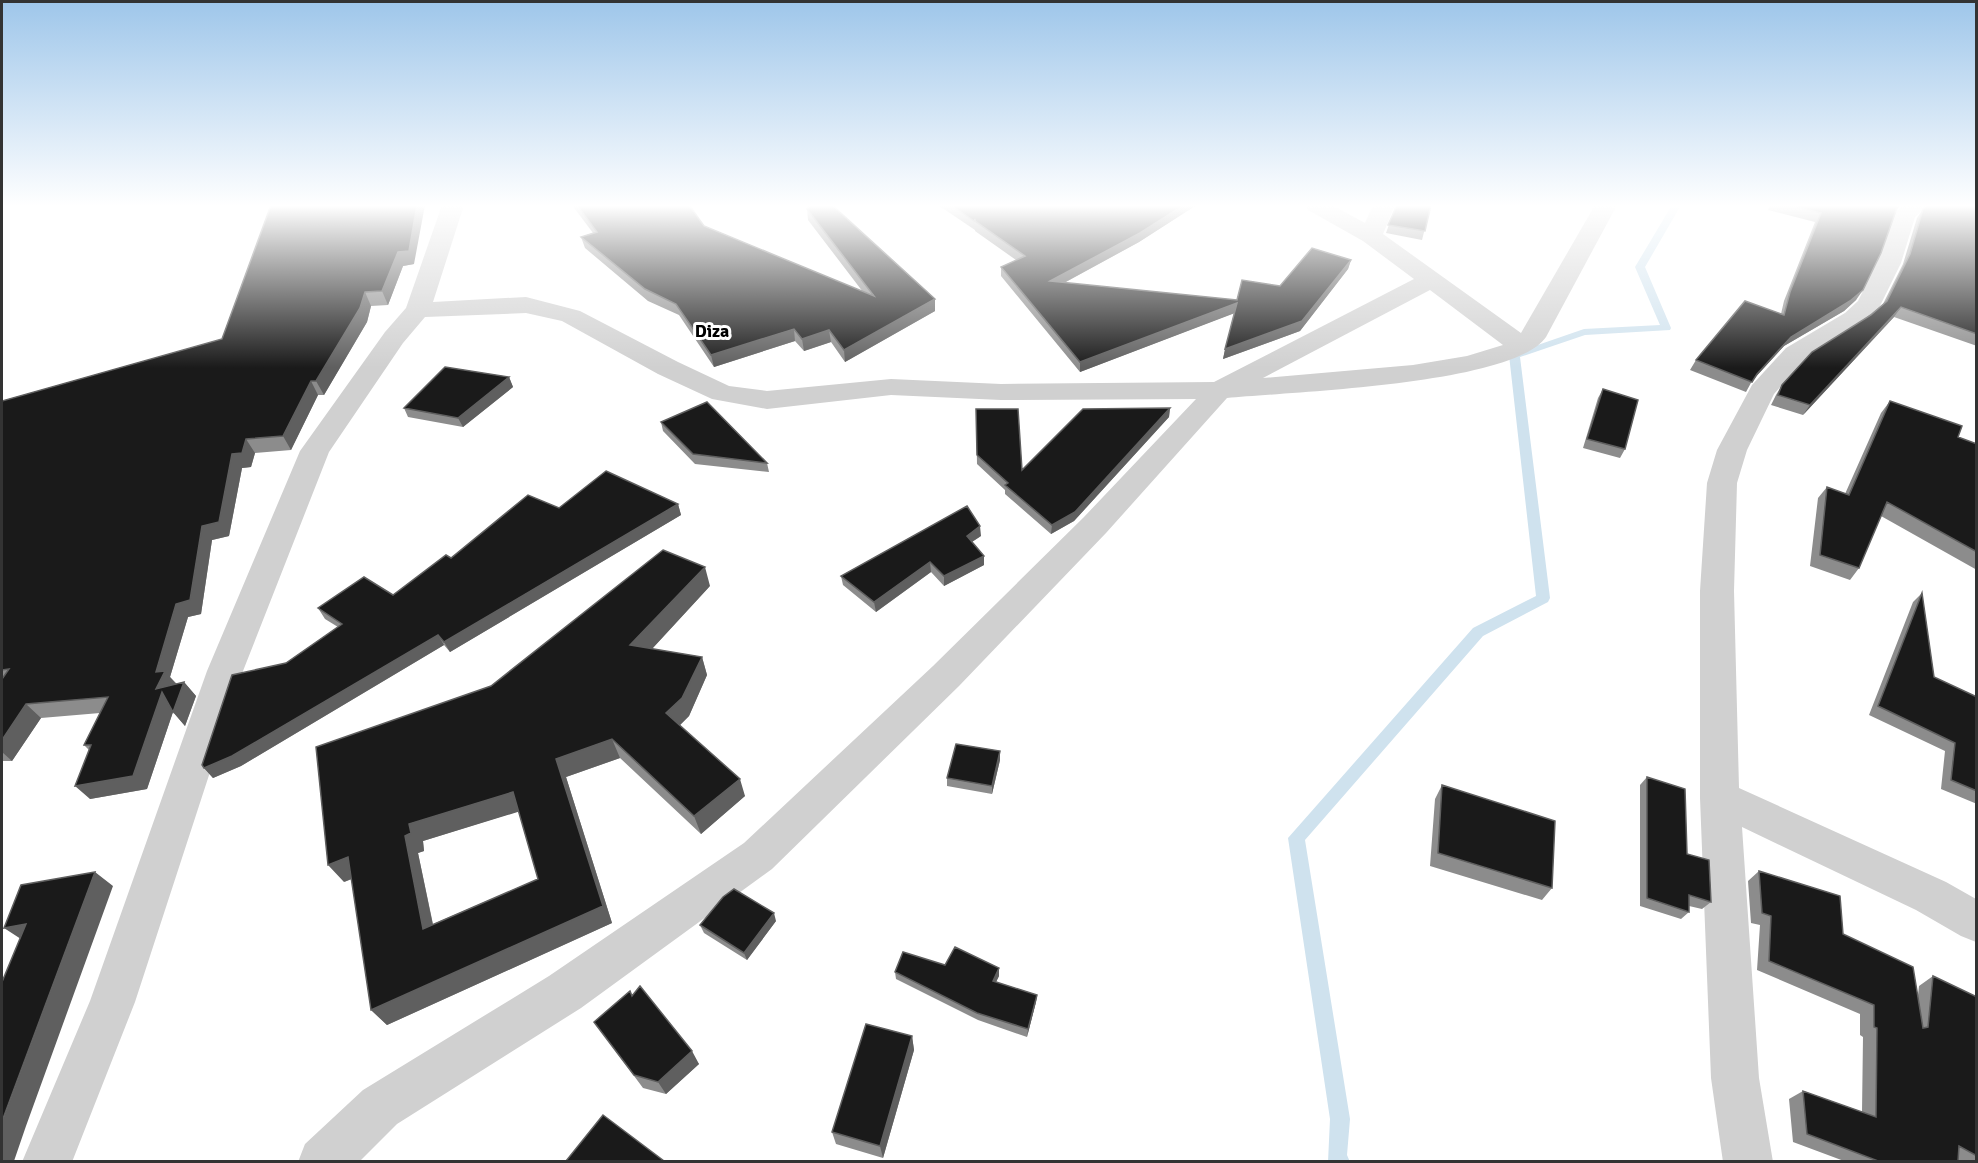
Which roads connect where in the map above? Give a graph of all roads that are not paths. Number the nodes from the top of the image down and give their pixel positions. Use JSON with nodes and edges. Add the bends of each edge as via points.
{"nodes":[{"id":1,"x":435,"y":259,"type":"edge"},
{"id":2,"x":1403,"y":259,"type":"edge"},
{"id":3,"x":1577,"y":259,"type":"edge"},
{"id":4,"x":1890,"y":259,"type":"edge"},
{"id":5,"x":1431,"y":280,"type":"junction"},
{"id":6,"x":418,"y":310,"type":"junction"},
{"id":7,"x":1521,"y":346,"type":"junction"},
{"id":8,"x":1219,"y":390,"type":"junction"},
{"id":9,"x":1720,"y":798,"type":"junction"},
{"id":10,"x":1977,"y":922,"type":"edge"},
{"id":11,"x":46,"y":1161,"type":"edge"},
{"id":12,"x":324,"y":1161,"type":"edge"},
{"id":13,"x":1748,"y":1161,"type":"edge"}],
"edges":[{"from":1,"to":6,"type":"street"},
{"from":2,"to":5,"type":"street"},
{"from":3,"to":7,"type":"street","via":[[1533,337]]},
{"from":4,"to":9,"type":"street","via":[[1869,305],[1795,354],[1762,391],[1732,450],[1722,483],[1717,591]]},
{"from":5,"to":7,"type":"street"},
{"from":5,"to":8,"type":"street"},
{"from":6,"to":8,"type":"street","via":[[526,305],[572,316],[722,393],[767,400],[891,387],[1000,392]]},
{"from":6,"to":11,"type":"street","via":[[315,451],[225,671],[112,1002]]},
{"from":7,"to":8,"type":"street","via":[[1470,364],[1424,371]]},
{"from":8,"to":12,"type":"street","via":[[1062,559],[758,856],[565,992],[380,1107]]},
{"from":9,"to":10,"type":"street","via":[[1931,896]]},
{"from":9,"to":13,"type":"street","via":[[1735,1078]]}]}
